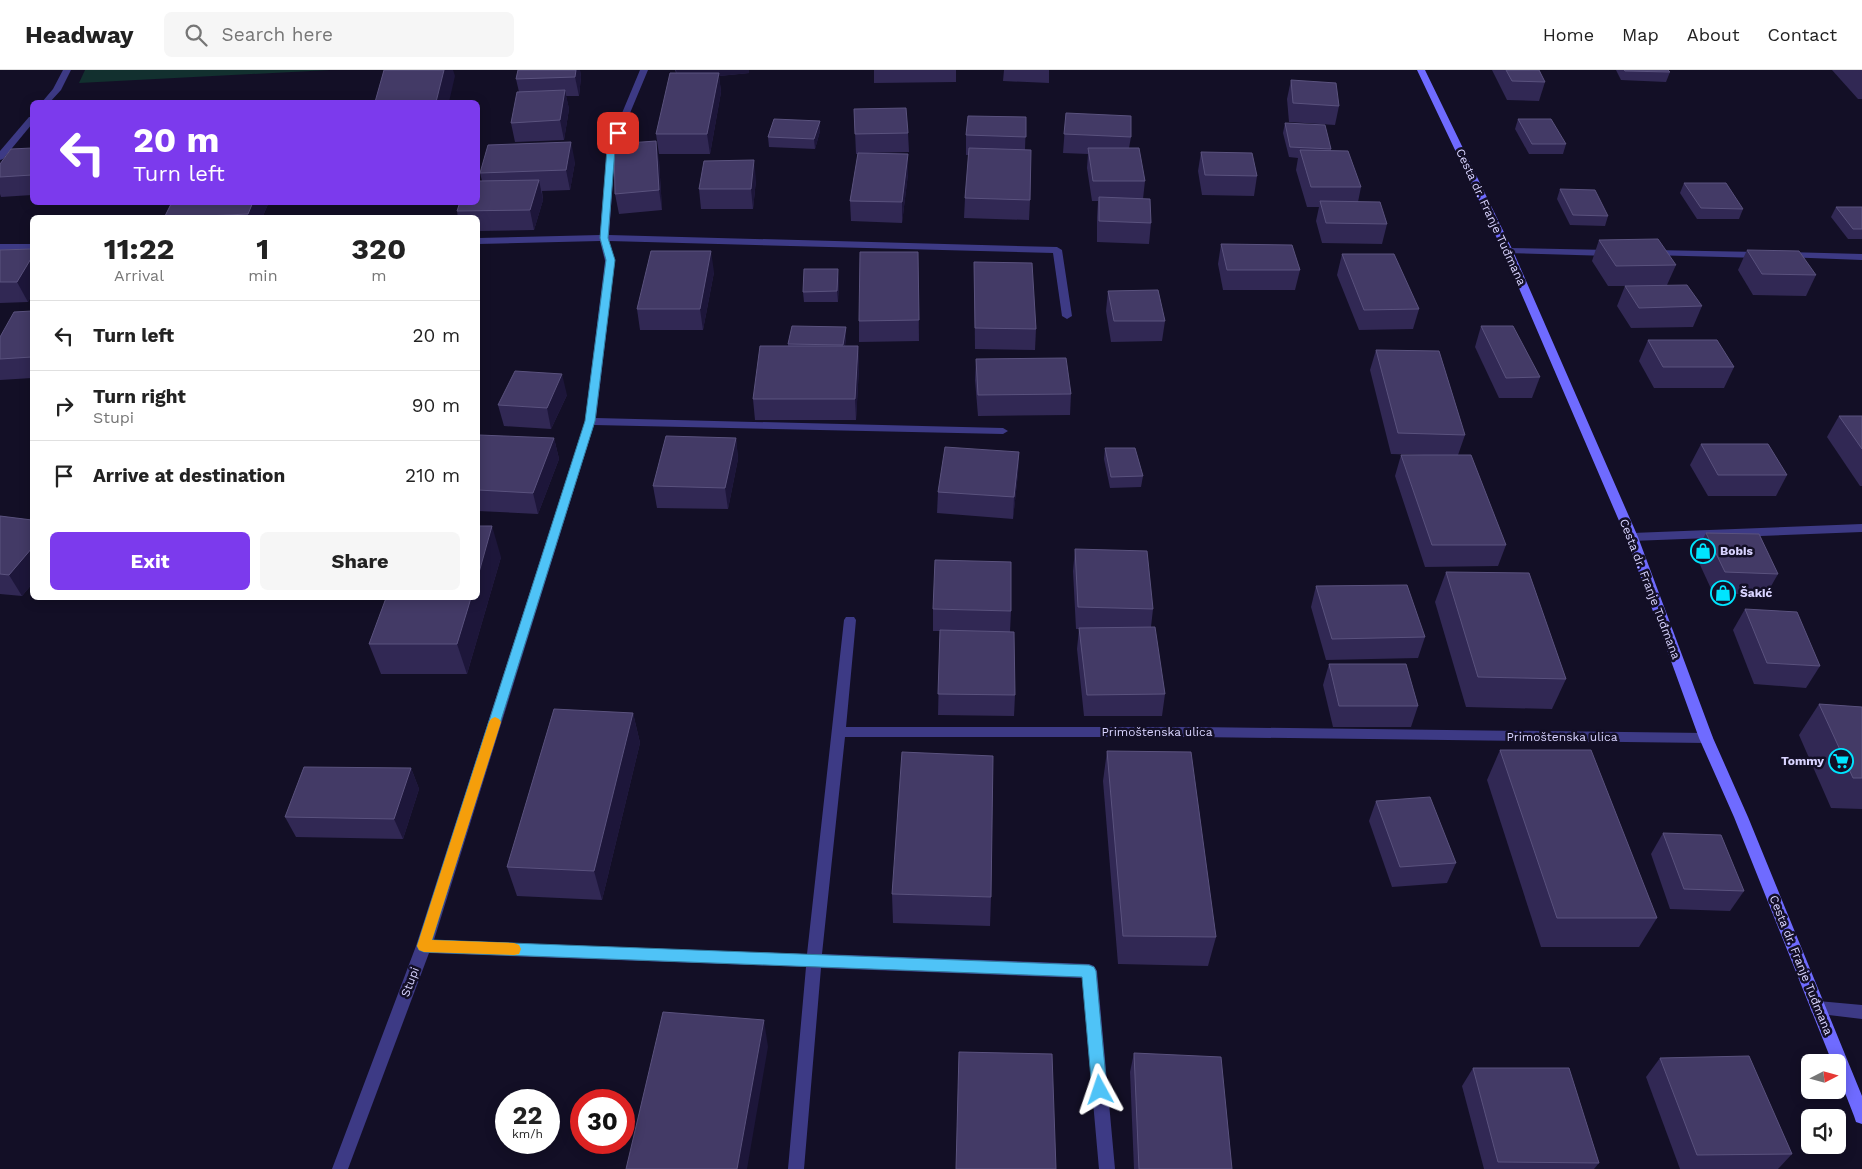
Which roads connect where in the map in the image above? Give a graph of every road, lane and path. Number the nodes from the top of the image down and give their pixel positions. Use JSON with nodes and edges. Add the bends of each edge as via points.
{"nodes":[{"id":1,"x":66,"y":70,"type":"edge"},
{"id":2,"x":644,"y":70,"type":"edge"},
{"id":3,"x":1421,"y":70,"type":"edge"},
{"id":4,"x":48,"y":100,"type":"edge"},
{"id":5,"x":30,"y":121,"type":"edge"},
{"id":6,"x":0,"y":158,"type":"edge"},
{"id":7,"x":604,"y":238,"type":"junction"},
{"id":8,"x":480,"y":240,"type":"edge"},
{"id":9,"x":0,"y":247,"type":"edge"},
{"id":10,"x":30,"y":247,"type":"edge"},
{"id":11,"x":1508,"y":251,"type":"junction"},
{"id":12,"x":1616,"y":253,"type":"edge"},
{"id":13,"x":1645,"y":253,"type":"edge"},
{"id":14,"x":1862,"y":257,"type":"edge"},
{"id":15,"x":1068,"y":316,"type":"dead end"},
{"id":16,"x":590,"y":421,"type":"junction"},
{"id":17,"x":1003,"y":431,"type":"dead end"},
{"id":18,"x":1862,"y":528,"type":"edge"},
{"id":19,"x":1632,"y":537,"type":"junction"},
{"id":20,"x":850,"y":620,"type":"dead end"},
{"id":21,"x":839,"y":732,"type":"junction"},
{"id":22,"x":1706,"y":738,"type":"junction"},
{"id":23,"x":424,"y":946,"type":"junction"},
{"id":24,"x":814,"y":961,"type":"junction"},
{"id":25,"x":1818,"y":1008,"type":"junction"},
{"id":26,"x":1862,"y":1012,"type":"edge"},
{"id":27,"x":1862,"y":1116,"type":"edge"},
{"id":28,"x":340,"y":1169,"type":"edge"},
{"id":29,"x":796,"y":1169,"type":"edge"},
{"id":30,"x":1107,"y":1169,"type":"edge"}],
"edges":[{"from":1,"to":4,"type":"street","via":[[57,90]]},
{"from":2,"to":7,"type":"street","name":"Stupi","via":[[611,149]]},
{"from":3,"to":11,"type":"main road","name":"Cesta dr. Franje Tuđmana"},
{"from":5,"to":6,"type":"street"},
{"from":7,"to":8,"type":"street"},
{"from":7,"to":15,"type":"street","via":[[1057,250]]},
{"from":7,"to":16,"type":"street","name":"Stupi","via":[[610,260]]},
{"from":9,"to":10,"type":"street"},
{"from":11,"to":12,"type":"street"},
{"from":11,"to":19,"type":"main road","name":"Cesta dr. Franje Tuđmana"},
{"from":13,"to":14,"type":"street"},
{"from":16,"to":17,"type":"street"},
{"from":16,"to":23,"type":"street","name":"Stupi"},
{"from":18,"to":19,"type":"street"},
{"from":19,"to":22,"type":"main road","name":"Cesta dr. Franje Tuđmana"},
{"from":20,"to":21,"type":"street"},
{"from":21,"to":22,"type":"street","name":"Primoštenska ulica"},
{"from":21,"to":24,"type":"street"},
{"from":22,"to":25,"type":"main road","name":"Cesta dr. Franje Tuđmana"},
{"from":23,"to":24,"type":"street"},
{"from":23,"to":28,"type":"street","name":"Stupi"},
{"from":24,"to":29,"type":"street"},
{"from":24,"to":30,"type":"street","via":[[1089,971]]},
{"from":25,"to":26,"type":"street"},
{"from":25,"to":27,"type":"main road","name":"Cesta dr. Franje Tuđmana"}]}
